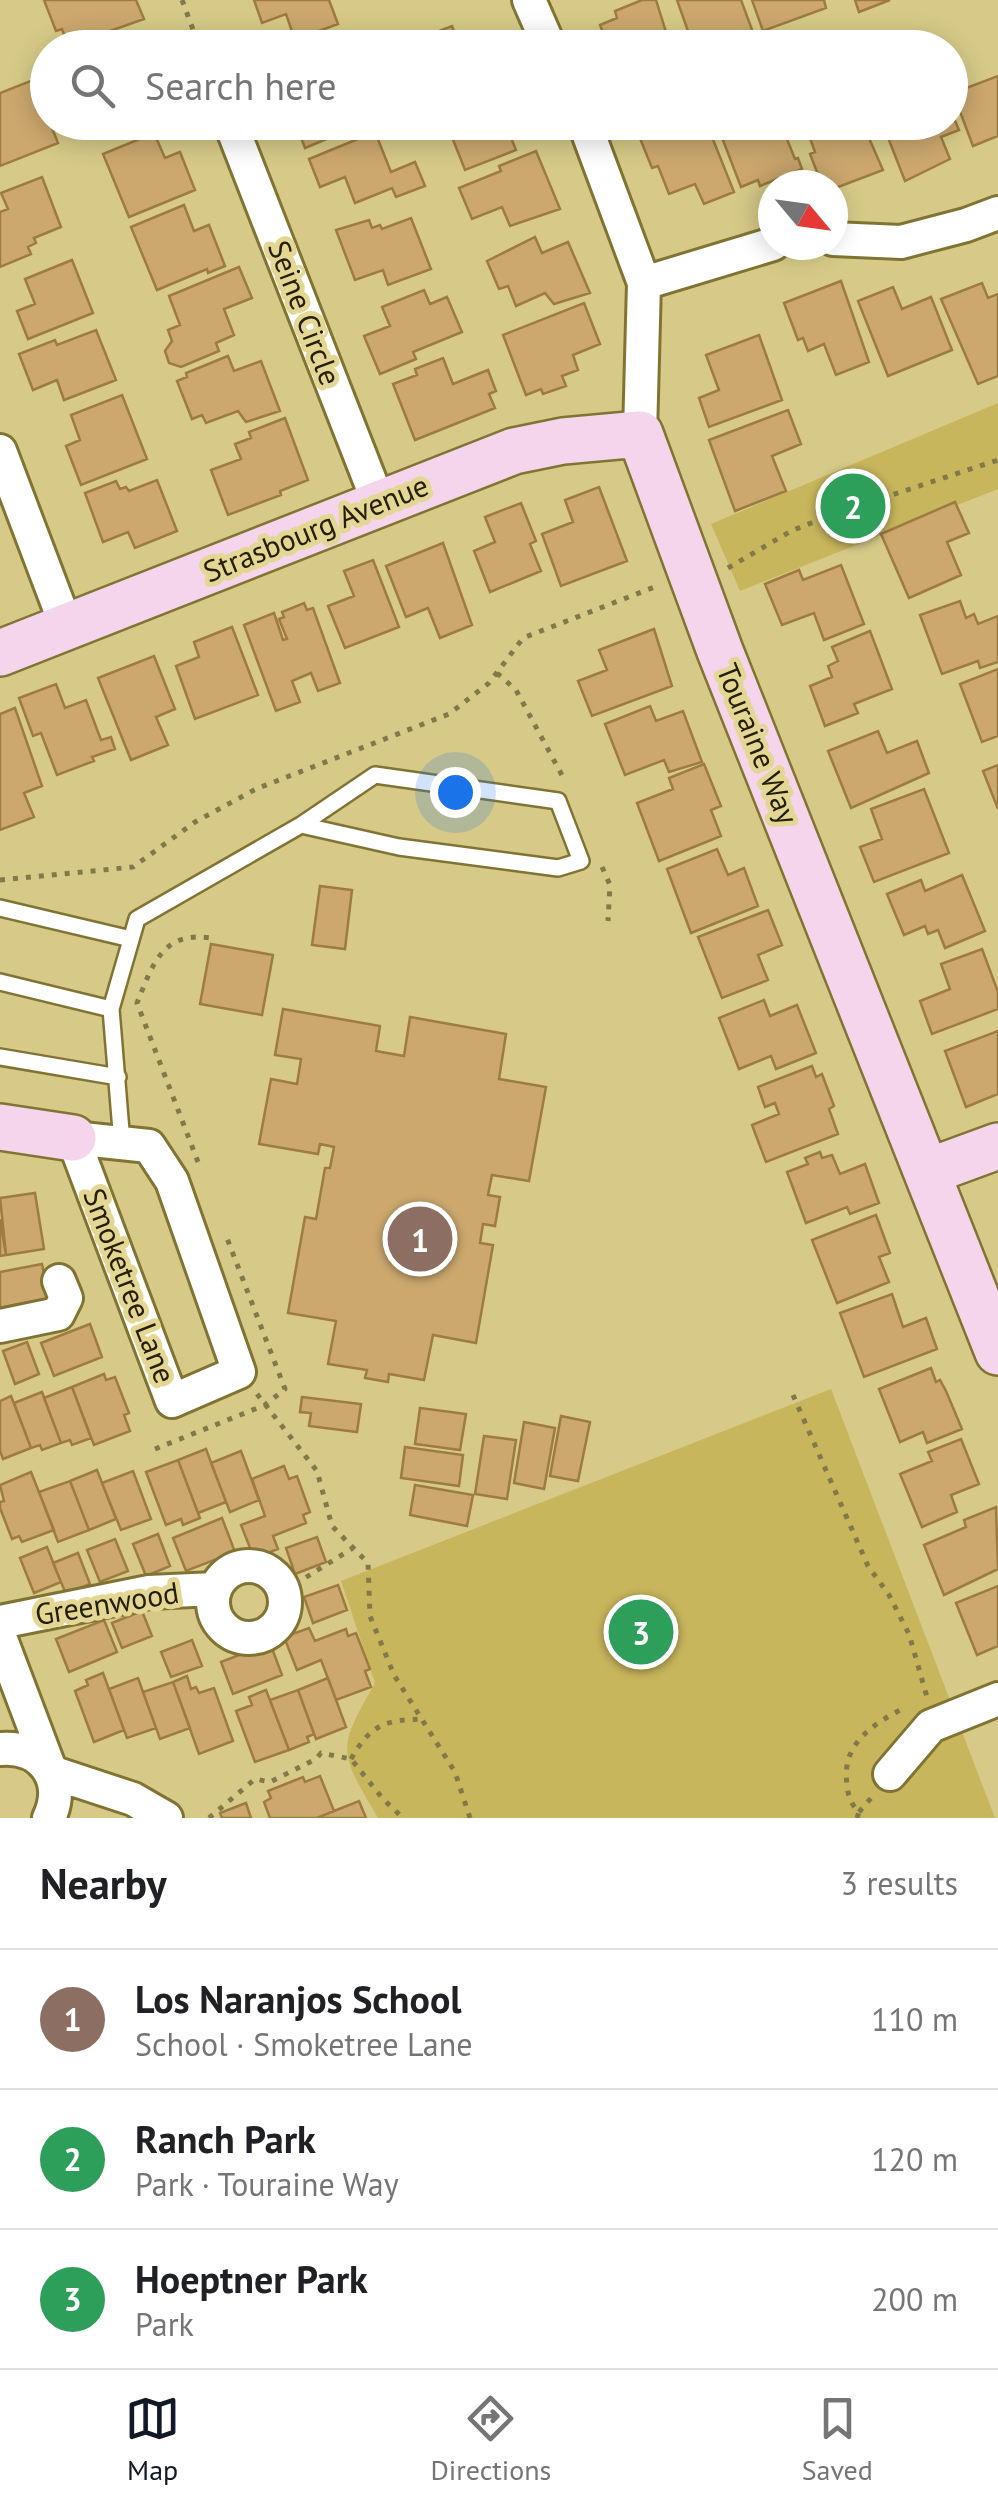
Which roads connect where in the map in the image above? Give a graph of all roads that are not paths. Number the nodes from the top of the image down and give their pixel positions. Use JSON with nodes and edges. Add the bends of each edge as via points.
{"nodes":[{"id":1,"x":529,"y":0,"type":"edge"},
{"id":2,"x":542,"y":30,"type":"edge"},
{"id":3,"x":237,"y":140,"type":"edge"},
{"id":4,"x":591,"y":140,"type":"edge"},
{"id":5,"x":998,"y":213,"type":"edge"},
{"id":6,"x":848,"y":240,"type":"edge"},
{"id":7,"x":758,"y":249,"type":"edge"},
{"id":8,"x":644,"y":283,"type":"junction"},
{"id":9,"x":640,"y":434,"type":"junction"},
{"id":10,"x":0,"y":451,"type":"edge"},
{"id":11,"x":379,"y":504,"type":"junction"},
{"id":12,"x":67,"y":628,"type":"junction"},
{"id":13,"x":0,"y":653,"type":"edge"},
{"id":14,"x":301,"y":825,"type":"junction"},
{"id":15,"x":0,"y":908,"type":"edge"},
{"id":16,"x":131,"y":939,"type":"junction"},
{"id":17,"x":0,"y":982,"type":"edge"},
{"id":18,"x":111,"y":1009,"type":"junction"},
{"id":19,"x":0,"y":1057,"type":"edge"},
{"id":20,"x":118,"y":1078,"type":"junction"},
{"id":21,"x":0,"y":1127,"type":"edge"},
{"id":22,"x":73,"y":1138,"type":"junction"},
{"id":23,"x":122,"y":1143,"type":"junction"},
{"id":24,"x":998,"y":1146,"type":"edge"},
{"id":25,"x":928,"y":1172,"type":"junction"},
{"id":26,"x":59,"y":1281,"type":"dead end"},
{"id":27,"x":0,"y":1326,"type":"edge"},
{"id":28,"x":998,"y":1352,"type":"edge"},
{"id":29,"x":215,"y":1589,"type":"junction"},
{"id":30,"x":0,"y":1622,"type":"edge"},
{"id":31,"x":0,"y":1637,"type":"edge"},
{"id":32,"x":998,"y":1699,"type":"edge"},
{"id":33,"x":0,"y":1749,"type":"edge"},
{"id":34,"x":51,"y":1772,"type":"junction"},
{"id":35,"x":890,"y":1774,"type":"dead end"},
{"id":36,"x":49,"y":1818,"type":"edge"},
{"id":37,"x":166,"y":1818,"type":"edge"}],
"edges":[{"from":1,"to":2,"type":"street"},
{"from":3,"to":11,"type":"street","name":"Seine Circle"},
{"from":4,"to":8,"type":"street","name":"Touraine Way"},
{"from":5,"to":6,"type":"street","via":[[901,242]]},
{"from":7,"to":8,"type":"street"},
{"from":8,"to":9,"type":"street","name":"Touraine Way"},
{"from":9,"to":11,"type":"street","name":"Strasbourg Avenue","via":[[514,450]]},
{"from":9,"to":25,"type":"street","name":"Touraine Way"},
{"from":10,"to":12,"type":"street"},
{"from":11,"to":12,"type":"street","name":"Strasbourg Avenue"},
{"from":12,"to":13,"type":"street","name":"Strasbourg Avenue"},
{"from":14,"to":14,"type":"lane","via":[[399,848],[558,868],[581,862],[558,800],[375,776]]},
{"from":14,"to":16,"type":"lane","via":[[137,918]]},
{"from":15,"to":16,"type":"lane"},
{"from":16,"to":18,"type":"lane"},
{"from":17,"to":18,"type":"lane"},
{"from":18,"to":20,"type":"lane"},
{"from":19,"to":20,"type":"lane"},
{"from":20,"to":23,"type":"lane"},
{"from":21,"to":22,"type":"street","name":"Smoketree Lane"},
{"from":22,"to":23,"type":"street","name":"Smoketree Lane"},
{"from":22,"to":23,"type":"street","name":"Smoketree Lane","via":[[172,1401],[240,1372],[172,1180],[149,1146]]},
{"from":24,"to":25,"type":"street"},
{"from":25,"to":28,"type":"street","name":"Touraine Way"},
{"from":26,"to":27,"type":"street","via":[[66,1298],[58,1314]]},
{"from":29,"to":29,"type":"street","name":"Greenwood","via":[[221,1625],[242,1638],[267,1634],[286,1603],[271,1572],[250,1565],[229,1572]]},
{"from":29,"to":30,"type":"street","name":"Greenwood","via":[[148,1592]]},
{"from":31,"to":34,"type":"street"},
{"from":32,"to":35,"type":"street","via":[[931,1726]]},
{"from":33,"to":34,"type":"street","via":[[30,1752]]},
{"from":34,"to":36,"type":"street","via":[[56,1801]]},
{"from":34,"to":37,"type":"street","via":[[133,1799]]}]}
